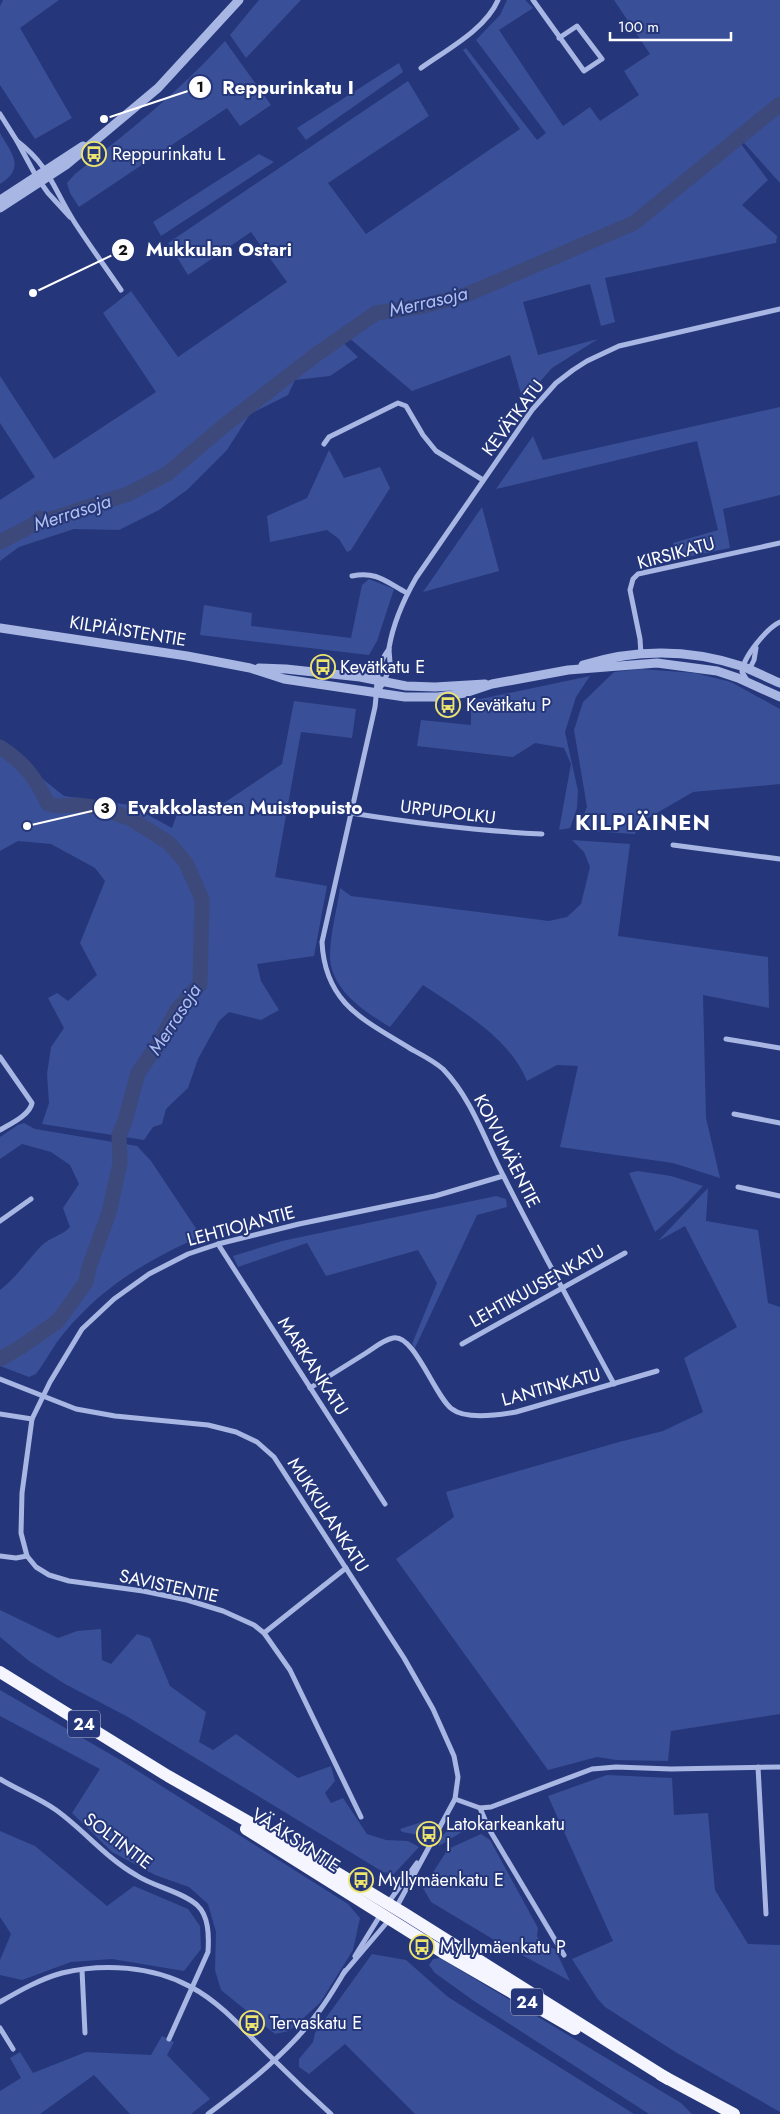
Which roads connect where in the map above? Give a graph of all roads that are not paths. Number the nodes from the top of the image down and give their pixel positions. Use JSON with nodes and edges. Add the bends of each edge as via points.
{"nodes":[{"id":1,"x":239,"y":0,"type":"edge"},
{"id":2,"x":498,"y":0,"type":"edge"},
{"id":3,"x":533,"y":0,"type":"edge"},
{"id":4,"x":559,"y":38,"type":"junction"},
{"id":5,"x":421,"y":68,"type":"dead end"},
{"id":6,"x":0,"y":114,"type":"edge"},
{"id":7,"x":18,"y":141,"type":"junction"},
{"id":8,"x":48,"y":172,"type":"junction"},
{"id":9,"x":38,"y":180,"type":"junction"},
{"id":10,"x":0,"y":200,"type":"edge"},
{"id":11,"x":0,"y":208,"type":"edge"},
{"id":12,"x":74,"y":221,"type":"junction"},
{"id":13,"x":121,"y":290,"type":"dead end"},
{"id":14,"x":780,"y":309,"type":"edge"},
{"id":15,"x":324,"y":444,"type":"dead end"},
{"id":16,"x":484,"y":480,"type":"junction"},
{"id":17,"x":780,"y":544,"type":"edge"},
{"id":18,"x":352,"y":576,"type":"dead end"},
{"id":19,"x":407,"y":593,"type":"junction"},
{"id":20,"x":780,"y":622,"type":"edge"},
{"id":21,"x":0,"y":628,"type":"edge"},
{"id":22,"x":389,"y":649,"type":"junction"},
{"id":23,"x":641,"y":658,"type":"junction"},
{"id":24,"x":250,"y":668,"type":"junction"},
{"id":25,"x":745,"y":674,"type":"junction"},
{"id":26,"x":380,"y":681,"type":"junction"},
{"id":27,"x":780,"y":683,"type":"edge"},
{"id":28,"x":492,"y":684,"type":"junction"},
{"id":29,"x":377,"y":694,"type":"junction"},
{"id":30,"x":780,"y":697,"type":"edge"},
{"id":31,"x":351,"y":813,"type":"junction"},
{"id":32,"x":542,"y":834,"type":"dead end"},
{"id":33,"x":673,"y":844,"type":"dead end"},
{"id":34,"x":780,"y":860,"type":"edge"},
{"id":35,"x":726,"y":1039,"type":"dead end"},
{"id":36,"x":780,"y":1048,"type":"edge"},
{"id":37,"x":0,"y":1058,"type":"edge"},
{"id":38,"x":734,"y":1114,"type":"dead end"},
{"id":39,"x":780,"y":1123,"type":"edge"},
{"id":40,"x":0,"y":1130,"type":"edge"},
{"id":41,"x":503,"y":1176,"type":"junction"},
{"id":42,"x":738,"y":1187,"type":"dead end"},
{"id":43,"x":780,"y":1196,"type":"edge"},
{"id":44,"x":31,"y":1199,"type":"dead end"},
{"id":45,"x":0,"y":1221,"type":"edge"},
{"id":46,"x":218,"y":1244,"type":"junction"},
{"id":47,"x":625,"y":1254,"type":"dead end"},
{"id":48,"x":562,"y":1288,"type":"junction"},
{"id":49,"x":462,"y":1344,"type":"dead end"},
{"id":50,"x":657,"y":1372,"type":"dead end"},
{"id":51,"x":0,"y":1379,"type":"edge"},
{"id":52,"x":614,"y":1384,"type":"junction"},
{"id":53,"x":310,"y":1388,"type":"junction"},
{"id":54,"x":42,"y":1396,"type":"junction"},
{"id":55,"x":0,"y":1414,"type":"edge"},
{"id":56,"x":32,"y":1419,"type":"junction"},
{"id":57,"x":385,"y":1504,"type":"dead end"},
{"id":58,"x":0,"y":1556,"type":"edge"},
{"id":59,"x":27,"y":1556,"type":"junction"},
{"id":60,"x":346,"y":1568,"type":"junction"},
{"id":61,"x":264,"y":1633,"type":"junction"},
{"id":62,"x":0,"y":1672,"type":"edge"},
{"id":63,"x":758,"y":1767,"type":"junction"},
{"id":64,"x":780,"y":1767,"type":"edge"},
{"id":65,"x":168,"y":1776,"type":"junction"},
{"id":66,"x":0,"y":1779,"type":"edge"},
{"id":67,"x":455,"y":1799,"type":"junction"},
{"id":68,"x":480,"y":1808,"type":"junction"},
{"id":69,"x":361,"y":1817,"type":"dead end"},
{"id":70,"x":429,"y":1844,"type":"junction"},
{"id":71,"x":392,"y":1906,"type":"junction"},
{"id":72,"x":766,"y":1914,"type":"dead end"},
{"id":73,"x":385,"y":1917,"type":"junction"},
{"id":74,"x":564,"y":1956,"type":"dead end"},
{"id":75,"x":82,"y":1970,"type":"junction"},
{"id":76,"x":343,"y":1974,"type":"junction"},
{"id":77,"x":193,"y":1987,"type":"junction"},
{"id":78,"x":0,"y":2002,"type":"edge"},
{"id":79,"x":0,"y":2028,"type":"edge"},
{"id":80,"x":85,"y":2033,"type":"dead end"},
{"id":81,"x":169,"y":2039,"type":"dead end"},
{"id":82,"x":13,"y":2049,"type":"dead end"},
{"id":83,"x":274,"y":2060,"type":"junction"},
{"id":84,"x":668,"y":2079,"type":"junction"},
{"id":85,"x":208,"y":2114,"type":"edge"},
{"id":86,"x":331,"y":2114,"type":"edge"},
{"id":87,"x":734,"y":2114,"type":"edge"}],
"edges":[{"from":1,"to":8,"type":"street","via":[[158,88],[98,138]]},
{"from":2,"to":5,"type":"street","via":[[493,11],[465,37]]},
{"from":3,"to":4,"type":"street"},
{"from":4,"to":4,"type":"street","via":[[584,72],[602,59],[577,26]]},
{"from":6,"to":7,"type":"street"},
{"from":7,"to":8,"type":"street","via":[[38,158]]},
{"from":7,"to":9,"type":"street"},
{"from":8,"to":9,"type":"street"},
{"from":8,"to":12,"type":"street"},
{"from":9,"to":10,"type":"street"},
{"from":9,"to":11,"type":"street"},
{"from":9,"to":12,"type":"street"},
{"from":12,"to":13,"type":"street"},
{"from":14,"to":16,"type":"street","name":"KEVÄTKATU","via":[[619,346],[587,361],[556,383],[542,398]]},
{"from":15,"to":16,"type":"street","via":[[329,437],[398,403],[406,406],[436,451]]},
{"from":16,"to":19,"type":"street","name":"KEVÄTKATU"},
{"from":17,"to":23,"type":"street","name":"KIRSIKATU","via":[[638,574],[630,590]]},
{"from":18,"to":19,"type":"street","via":[[366,573],[378,576]]},
{"from":19,"to":22,"type":"street","name":"KEVÄTKATU"},
{"from":20,"to":25,"type":"street","via":[[766,631]]},
{"from":21,"to":24,"type":"street","name":"KILPIÄISTENTIE"},
{"from":22,"to":26,"type":"street","name":"KEVÄTKATU","via":[[381,661]]},
{"from":22,"to":26,"type":"street","name":"KEVÄTKATU","via":[[390,663]]},
{"from":23,"to":25,"type":"street","name":"KILPIÄISTENTIE","via":[[689,654]]},
{"from":23,"to":28,"type":"street","name":"KILPIÄISTENTIE","via":[[606,658],[568,670]]},
{"from":24,"to":26,"type":"street","name":"KILPIÄISTENTIE","via":[[286,668]]},
{"from":24,"to":29,"type":"street","name":"KILPIÄISTENTIE","via":[[284,679]]},
{"from":25,"to":27,"type":"street"},
{"from":25,"to":30,"type":"street"},
{"from":26,"to":28,"type":"street","name":"KILPIÄISTENTIE","via":[[435,688]]},
{"from":26,"to":29,"type":"street","name":"KEVÄTKATU"},
{"from":26,"to":29,"type":"street","name":"KEVÄTKATU"},
{"from":28,"to":29,"type":"street","name":"KILPIÄISTENTIE","via":[[465,694],[438,697]]},
{"from":29,"to":31,"type":"street","name":"KOIVUMÄENTIE"},
{"from":31,"to":32,"type":"street","name":"URPUPOLKU","via":[[508,833]]},
{"from":31,"to":41,"type":"street","name":"KOIVUMÄENTIE","via":[[322,942],[323,963],[331,984],[363,1020],[442,1069],[469,1103]]},
{"from":33,"to":34,"type":"street"},
{"from":35,"to":36,"type":"street"},
{"from":37,"to":40,"type":"street","via":[[32,1103],[24,1114]]},
{"from":38,"to":39,"type":"street"},
{"from":41,"to":46,"type":"street","name":"LEHTIOJANTIE","via":[[435,1196]]},
{"from":41,"to":48,"type":"street","name":"KOIVUMÄENTIE"},
{"from":42,"to":43,"type":"street"},
{"from":44,"to":45,"type":"street"},
{"from":46,"to":53,"type":"street","name":"MARKANKATU"},
{"from":46,"to":54,"type":"street","name":"LEHTIOJANTIE","via":[[188,1254],[149,1274],[114,1299],[82,1329]]},
{"from":47,"to":48,"type":"street","name":"LEHTIKUUSENKATU"},
{"from":48,"to":49,"type":"street","name":"LEHTIKUUSENKATU"},
{"from":48,"to":52,"type":"street","name":"KOIVUMÄENTIE"},
{"from":50,"to":52,"type":"street","name":"LANTINKATU"},
{"from":51,"to":54,"type":"street","name":"MUKKULANKATU"},
{"from":52,"to":53,"type":"street","name":"LANTINKATU","via":[[516,1412],[472,1415],[452,1409],[436,1390],[422,1363],[401,1339],[393,1338]]},
{"from":53,"to":57,"type":"street","name":"MARKANKATU"},
{"from":54,"to":56,"type":"street"},
{"from":54,"to":60,"type":"street","name":"MUKKULANKATU","via":[[76,1410],[208,1425],[236,1432],[257,1442],[274,1457]]},
{"from":55,"to":56,"type":"street"},
{"from":56,"to":59,"type":"street","via":[[22,1493],[21,1533]]},
{"from":58,"to":59,"type":"street"},
{"from":59,"to":61,"type":"street","name":"SAVISTENTIE","via":[[49,1575],[187,1600],[223,1611]]},
{"from":60,"to":61,"type":"street"},
{"from":60,"to":67,"type":"street","name":"MUKKULANKATU","via":[[433,1709],[454,1756],[458,1777]]},
{"from":61,"to":69,"type":"street","name":"SAVISTENTIE","via":[[290,1670]]},
{"from":62,"to":65,"type":"highway","name":"VÄÄKSYNTIE","number":"24"},
{"from":63,"to":64,"type":"street"},
{"from":63,"to":68,"type":"street","via":[[592,1769],[491,1807]]},
{"from":63,"to":72,"type":"street"},
{"from":65,"to":71,"type":"highway","name":"VÄÄKSYNTIE","number":"24"},
{"from":65,"to":73,"type":"highway","name":"VÄÄKSYNTIE","number":"24","via":[[277,1850]]},
{"from":66,"to":77,"type":"street","name":"SOLTINTIE","via":[[55,1810],[136,1876],[186,1897],[198,1906],[206,1921],[209,1939],[208,1952]]},
{"from":67,"to":68,"type":"street"},
{"from":67,"to":70,"type":"street","name":"MUKKULANKATU"},
{"from":68,"to":74,"type":"street","via":[[489,1829]]},
{"from":70,"to":71,"type":"street","name":"MUKKULANKATU"},
{"from":70,"to":71,"type":"street","name":"MUKKULANKATU"},
{"from":71,"to":73,"type":"street"},
{"from":71,"to":73,"type":"street","name":"MUKKULANKATU"},
{"from":71,"to":84,"type":"highway","name":"VÄÄKSYNTIE","number":"24"},
{"from":73,"to":76,"type":"street"},
{"from":73,"to":76,"type":"street"},
{"from":73,"to":84,"type":"highway","name":"VÄÄKSYNTIE","number":"24","via":[[536,2007]]},
{"from":75,"to":77,"type":"street","via":[[120,1968],[170,1977]]},
{"from":75,"to":78,"type":"street","via":[[60,1973]]},
{"from":75,"to":80,"type":"street"},
{"from":76,"to":83,"type":"street","via":[[320,2010]]},
{"from":77,"to":81,"type":"street","name":"SOLTINTIE"},
{"from":77,"to":83,"type":"street","via":[[232,2017]]},
{"from":79,"to":82,"type":"street"},
{"from":83,"to":85,"type":"street"},
{"from":83,"to":86,"type":"street"},
{"from":84,"to":87,"type":"highway","name":"VÄÄKSYNTIE","number":"24"}]}
